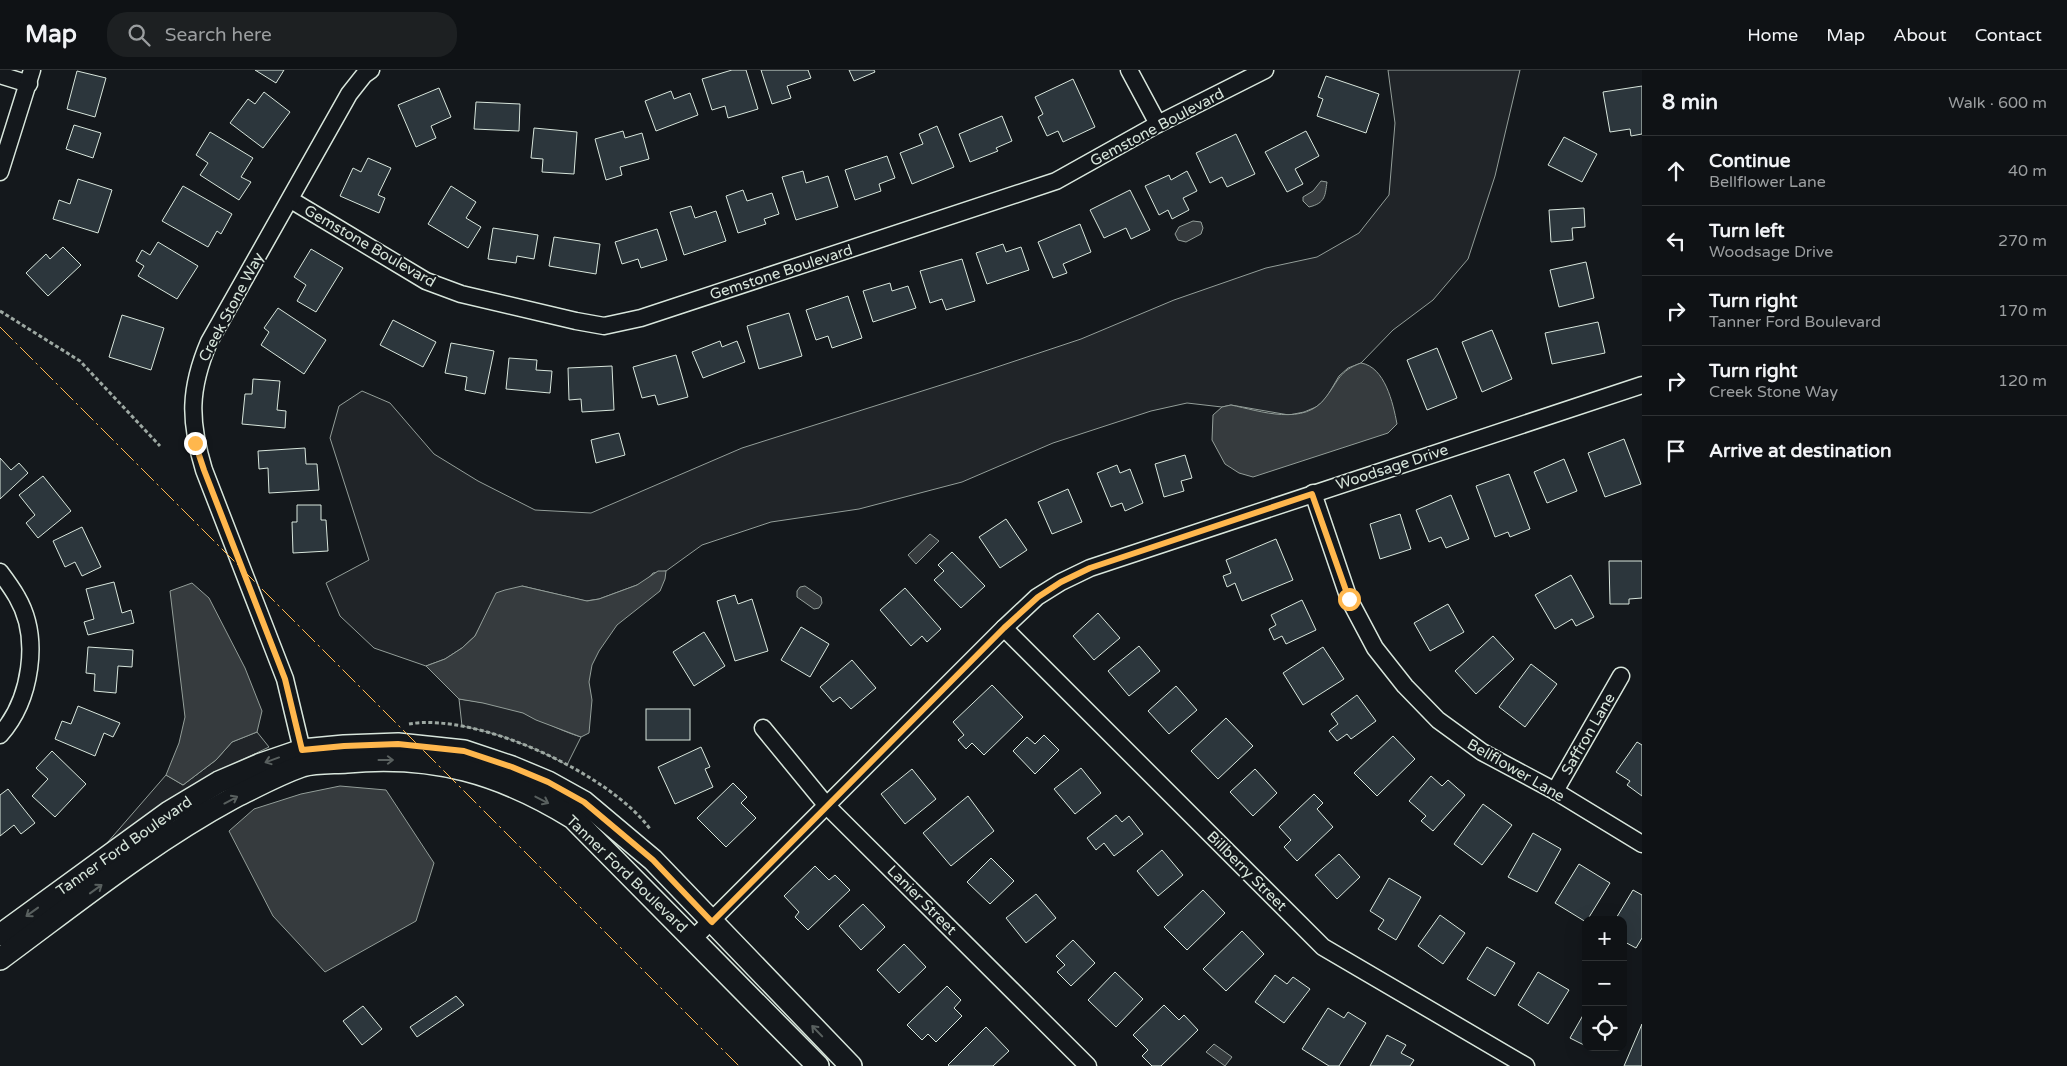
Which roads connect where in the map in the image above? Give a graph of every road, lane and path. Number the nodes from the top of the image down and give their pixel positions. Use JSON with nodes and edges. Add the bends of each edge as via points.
{"nodes":[{"id":1,"x":370,"y":70,"type":"edge"},
{"id":2,"x":1129,"y":70,"type":"edge"},
{"id":3,"x":1265,"y":70,"type":"edge"},
{"id":4,"x":0,"y":75,"type":"edge"},
{"id":5,"x":31,"y":77,"type":"edge"},
{"id":6,"x":1158,"y":124,"type":"junction"},
{"id":7,"x":0,"y":172,"type":"edge"},
{"id":8,"x":291,"y":200,"type":"junction"},
{"id":9,"x":0,"y":311,"type":"edge"},
{"id":10,"x":1642,"y":385,"type":"edge"},
{"id":11,"x":160,"y":446,"type":"dead end"},
{"id":12,"x":1312,"y":494,"type":"junction"},
{"id":13,"x":0,"y":572,"type":"edge"},
{"id":14,"x":1004,"y":628,"type":"junction"},
{"id":15,"x":1621,"y":676,"type":"dead end"},
{"id":16,"x":764,"y":728,"type":"dead end"},
{"id":17,"x":0,"y":735,"type":"edge"},
{"id":18,"x":303,"y":758,"type":"junction"},
{"id":19,"x":1555,"y":791,"type":"junction"},
{"id":20,"x":828,"y":806,"type":"junction"},
{"id":21,"x":1642,"y":844,"type":"edge"},
{"id":22,"x":712,"y":922,"type":"junction"},
{"id":23,"x":0,"y":935,"type":"edge"},
{"id":24,"x":693,"y":939,"type":"junction"},
{"id":25,"x":0,"y":959,"type":"edge"},
{"id":26,"x":818,"y":1066,"type":"edge"},
{"id":27,"x":851,"y":1066,"type":"edge"},
{"id":28,"x":1088,"y":1066,"type":"edge"},
{"id":29,"x":1526,"y":1066,"type":"edge"}],
"edges":[{"from":1,"to":8,"type":"street","name":"Creek Stone Way","via":[[349,94]]},
{"from":2,"to":6,"type":"street"},
{"from":3,"to":6,"type":"street","name":"Gemstone Boulevard"},
{"from":4,"to":5,"type":"street"},
{"from":5,"to":7,"type":"street"},
{"from":6,"to":8,"type":"street","name":"Gemstone Boulevard","via":[[1056,181],[641,318],[604,326],[461,294],[426,281]]},
{"from":8,"to":18,"type":"street","name":"Creek Stone Way","via":[[209,342],[199,366],[193,395],[193,420],[195,443],[204,470],[285,679]]},
{"from":9,"to":11,"type":"path","via":[[80,361]]},
{"from":10,"to":12,"type":"street","name":"Woodsage Drive"},
{"from":12,"to":14,"type":"street","name":"Woodsage Drive","via":[[1090,568],[1038,597]]},
{"from":12,"to":19,"type":"street","name":"Bellflower Lane","via":[[1349,599],[1375,648],[1405,686],[1438,720],[1482,752]]},
{"from":13,"to":17,"type":"street","via":[[18,599],[30,636],[29,674],[21,701]]},
{"from":14,"to":20,"type":"street","name":"Woodsage Drive"},
{"from":14,"to":29,"type":"street","name":"Billberry Street","via":[[1323,947]]},
{"from":15,"to":19,"type":"street","name":"Saffron Lane"},
{"from":16,"to":20,"type":"street","name":"Lanier Street"},
{"from":18,"to":22,"type":"street","name":"Tanner Ford Boulevard","via":[[344,746],[398,744],[464,751],[512,767],[584,802],[653,860]]},
{"from":18,"to":23,"type":"street","name":"Tanner Ford Boulevard","one_way":true,"via":[[261,764],[219,782],[169,812]]},
{"from":18,"to":24,"type":"street","name":"Tanner Ford Boulevard","one_way":true,"via":[[416,760],[500,780],[573,818]]},
{"from":25,"to":18,"type":"street","name":"Tanner Ford Boulevard","one_way":true,"via":[[150,848]]},
{"from":19,"to":21,"type":"street","name":"Bellflower Lane"},
{"from":20,"to":22,"type":"street","name":"Woodsage Drive"},
{"from":20,"to":28,"type":"street","name":"Lanier Street"},
{"from":22,"to":24,"type":"street","name":"Woodsage Drive"},
{"from":27,"to":22,"type":"street","name":"Tanner Ford Boulevard","one_way":true},
{"from":24,"to":26,"type":"street","name":"Tanner Ford Boulevard"}]}
